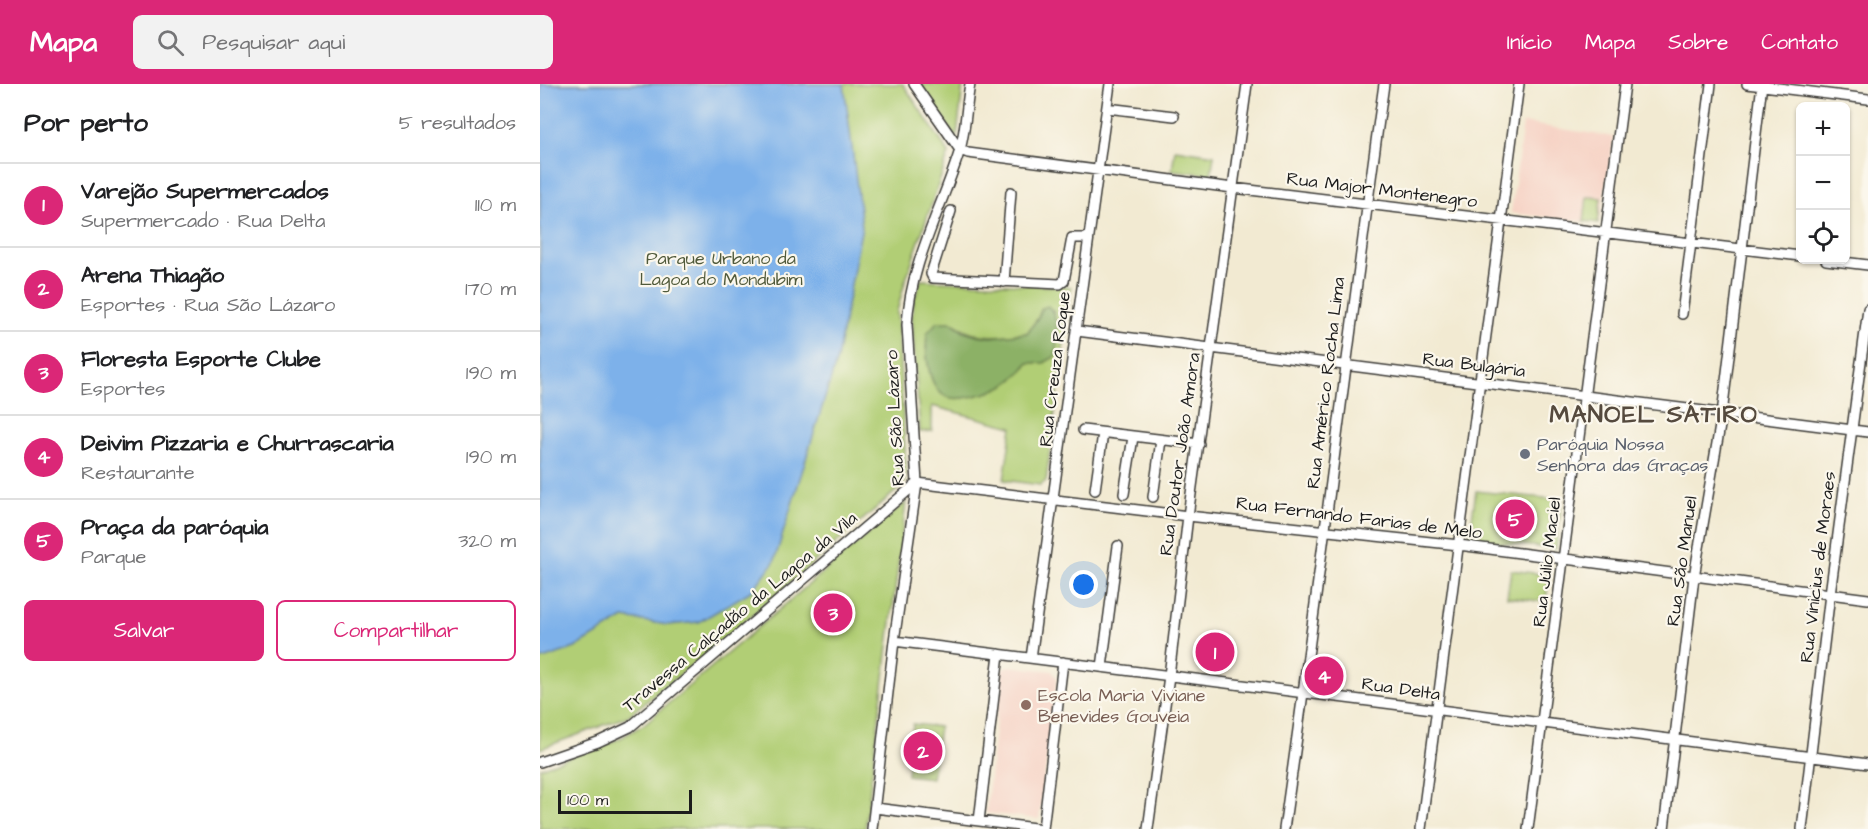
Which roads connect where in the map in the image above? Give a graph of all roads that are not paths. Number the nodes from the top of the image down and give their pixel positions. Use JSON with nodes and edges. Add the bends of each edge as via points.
{"nodes":[{"id":1,"x":914,"y":84,"type":"edge"},
{"id":2,"x":970,"y":84,"type":"edge"},
{"id":3,"x":1110,"y":84,"type":"edge"},
{"id":4,"x":1247,"y":84,"type":"edge"},
{"id":5,"x":1384,"y":84,"type":"edge"},
{"id":6,"x":1519,"y":84,"type":"edge"},
{"id":7,"x":1625,"y":84,"type":"edge"},
{"id":8,"x":1712,"y":84,"type":"edge"},
{"id":9,"x":1747,"y":84,"type":"edge"},
{"id":10,"x":1762,"y":85,"type":"edge"},
{"id":11,"x":1868,"y":99,"type":"edge"},
{"id":12,"x":1107,"y":108,"type":"junction"},
{"id":13,"x":1174,"y":116,"type":"dead end"},
{"id":14,"x":960,"y":150,"type":"junction"},
{"id":15,"x":1099,"y":170,"type":"junction"},
{"id":16,"x":1233,"y":188,"type":"junction"},
{"id":17,"x":1011,"y":192,"type":"dead end"},
{"id":18,"x":1367,"y":204,"type":"junction"},
{"id":19,"x":951,"y":211,"type":"dead end"},
{"id":20,"x":1501,"y":220,"type":"junction"},
{"id":21,"x":1605,"y":234,"type":"junction"},
{"id":22,"x":1088,"y":238,"type":"junction"},
{"id":23,"x":1690,"y":244,"type":"junction"},
{"id":24,"x":1741,"y":248,"type":"junction"},
{"id":25,"x":1796,"y":255,"type":"edge"},
{"id":26,"x":1850,"y":263,"type":"edge"},
{"id":27,"x":1868,"y":265,"type":"edge"},
{"id":28,"x":1004,"y":282,"type":"junction"},
{"id":29,"x":1868,"y":309,"type":"edge"},
{"id":30,"x":1682,"y":314,"type":"dead end"},
{"id":31,"x":1077,"y":331,"type":"junction"},
{"id":32,"x":1211,"y":348,"type":"junction"},
{"id":33,"x":1345,"y":365,"type":"junction"},
{"id":34,"x":1479,"y":382,"type":"junction"},
{"id":35,"x":1585,"y":396,"type":"junction"},
{"id":36,"x":1722,"y":414,"type":"junction"},
{"id":37,"x":1083,"y":430,"type":"dead end"},
{"id":38,"x":1852,"y":430,"type":"junction"},
{"id":39,"x":1868,"y":432,"type":"edge"},
{"id":40,"x":1103,"y":433,"type":"junction"},
{"id":41,"x":1133,"y":437,"type":"junction"},
{"id":42,"x":1161,"y":440,"type":"junction"},
{"id":43,"x":1199,"y":444,"type":"junction"},
{"id":44,"x":916,"y":483,"type":"junction"},
{"id":45,"x":1095,"y":490,"type":"dead end"},
{"id":46,"x":1124,"y":494,"type":"dead end"},
{"id":47,"x":1153,"y":497,"type":"dead end"},
{"id":48,"x":1055,"y":499,"type":"junction"},
{"id":49,"x":1188,"y":516,"type":"junction"},
{"id":50,"x":1324,"y":530,"type":"junction"},
{"id":51,"x":1459,"y":545,"type":"junction"},
{"id":52,"x":1118,"y":546,"type":"dead end"},
{"id":53,"x":1564,"y":559,"type":"junction"},
{"id":54,"x":1694,"y":578,"type":"junction"},
{"id":55,"x":1830,"y":594,"type":"junction"},
{"id":56,"x":1868,"y":599,"type":"edge"},
{"id":57,"x":894,"y":641,"type":"junction"},
{"id":58,"x":999,"y":654,"type":"junction"},
{"id":59,"x":1031,"y":658,"type":"junction"},
{"id":60,"x":1063,"y":662,"type":"junction"},
{"id":61,"x":1102,"y":667,"type":"junction"},
{"id":62,"x":1169,"y":676,"type":"junction"},
{"id":63,"x":1304,"y":693,"type":"junction"},
{"id":64,"x":1437,"y":710,"type":"junction"},
{"id":65,"x":1543,"y":724,"type":"junction"},
{"id":66,"x":1676,"y":740,"type":"junction"},
{"id":67,"x":1812,"y":757,"type":"junction"},
{"id":68,"x":540,"y":762,"type":"edge"},
{"id":69,"x":1868,"y":764,"type":"edge"},
{"id":70,"x":875,"y":808,"type":"junction"},
{"id":71,"x":979,"y":821,"type":"junction"},
{"id":72,"x":1010,"y":827,"type":"edge"},
{"id":73,"x":872,"y":829,"type":"edge"},
{"id":74,"x":1043,"y":829,"type":"edge"},
{"id":75,"x":1148,"y":829,"type":"edge"},
{"id":76,"x":1284,"y":829,"type":"edge"},
{"id":77,"x":1421,"y":829,"type":"edge"},
{"id":78,"x":1528,"y":829,"type":"edge"},
{"id":79,"x":1664,"y":829,"type":"edge"},
{"id":80,"x":1803,"y":829,"type":"edge"}],
"edges":[{"from":1,"to":14,"type":"street"},
{"from":2,"to":14,"type":"street","name":"Rua São Lázaro"},
{"from":3,"to":12,"type":"street","name":"Rua Creuza Roque"},
{"from":4,"to":16,"type":"street","name":"Rua Doutor João Amora"},
{"from":5,"to":18,"type":"street","name":"Rua Américo Rocha Lima"},
{"from":6,"to":20,"type":"street"},
{"from":7,"to":21,"type":"street","name":"Rua Júlio Maciel"},
{"from":8,"to":23,"type":"street"},
{"from":9,"to":10,"type":"street"},
{"from":10,"to":11,"type":"street"},
{"from":10,"to":24,"type":"street","name":"Rua São Manuel"},
{"from":12,"to":13,"type":"street"},
{"from":12,"to":15,"type":"street","name":"Rua Creuza Roque"},
{"from":14,"to":15,"type":"street","name":"Rua Major Montenegro"},
{"from":14,"to":44,"type":"street","name":"Rua São Lázaro","via":[[913,278],[908,303]]},
{"from":15,"to":16,"type":"street","name":"Rua Major Montenegro"},
{"from":15,"to":22,"type":"street","name":"Rua Creuza Roque"},
{"from":16,"to":18,"type":"street","name":"Rua Major Montenegro"},
{"from":16,"to":32,"type":"street","name":"Rua Doutor João Amora"},
{"from":17,"to":28,"type":"street"},
{"from":18,"to":20,"type":"street","name":"Rua Major Montenegro"},
{"from":18,"to":33,"type":"street","name":"Rua Américo Rocha Lima"},
{"from":19,"to":28,"type":"street","via":[[932,278]]},
{"from":20,"to":21,"type":"street","name":"Rua Major Montenegro"},
{"from":20,"to":34,"type":"street"},
{"from":21,"to":23,"type":"street","name":"Rua Major Montenegro"},
{"from":21,"to":35,"type":"street","name":"Rua Júlio Maciel"},
{"from":22,"to":28,"type":"street","via":[[1072,238],[1062,284]]},
{"from":22,"to":31,"type":"street","name":"Rua Creuza Roque"},
{"from":23,"to":24,"type":"street","name":"Rua Major Montenegro"},
{"from":23,"to":30,"type":"street"},
{"from":24,"to":25,"type":"street","name":"Rua Major Montenegro"},
{"from":24,"to":36,"type":"street","name":"Rua São Manuel"},
{"from":26,"to":27,"type":"street"},
{"from":29,"to":38,"type":"street","name":"Rua Vinicius de Moraes"},
{"from":31,"to":32,"type":"street","name":"Rua Bulgária"},
{"from":31,"to":48,"type":"street","name":"Rua Creuza Roque"},
{"from":32,"to":33,"type":"street","name":"Rua Bulgária"},
{"from":32,"to":43,"type":"street","name":"Rua Doutor João Amora"},
{"from":33,"to":34,"type":"street","name":"Rua Bulgária"},
{"from":33,"to":50,"type":"street","name":"Rua Américo Rocha Lima"},
{"from":34,"to":35,"type":"street","name":"Rua Bulgária"},
{"from":34,"to":51,"type":"street"},
{"from":35,"to":36,"type":"street","name":"Rua Bulgária"},
{"from":35,"to":53,"type":"street","name":"Rua Júlio Maciel"},
{"from":36,"to":38,"type":"street","name":"Rua Bulgária"},
{"from":36,"to":54,"type":"street","name":"Rua São Manuel"},
{"from":37,"to":40,"type":"street"},
{"from":38,"to":39,"type":"street","name":"Rua Bulgária"},
{"from":38,"to":55,"type":"street","name":"Rua Vinicius de Moraes"},
{"from":40,"to":41,"type":"street"},
{"from":40,"to":45,"type":"street"},
{"from":41,"to":42,"type":"street"},
{"from":41,"to":46,"type":"street"},
{"from":42,"to":43,"type":"street"},
{"from":42,"to":47,"type":"street"},
{"from":43,"to":49,"type":"street","name":"Rua Doutor João Amora"},
{"from":44,"to":48,"type":"street","name":"Rua Fernando Farias de Melo"},
{"from":44,"to":57,"type":"street","name":"Rua São Lázaro"},
{"from":44,"to":68,"type":"street","name":"Travessa Calçadão da Lagoa da Vila","via":[[630,727]]},
{"from":48,"to":49,"type":"street","name":"Rua Fernando Farias de Melo"},
{"from":48,"to":59,"type":"street","name":"Rua Creuza Roque"},
{"from":49,"to":50,"type":"street","name":"Rua Fernando Farias de Melo"},
{"from":49,"to":62,"type":"street","name":"Rua Doutor João Amora"},
{"from":50,"to":51,"type":"street","name":"Rua Fernando Farias de Melo"},
{"from":50,"to":63,"type":"street","name":"Rua Américo Rocha Lima"},
{"from":51,"to":53,"type":"street","name":"Rua Fernando Farias de Melo"},
{"from":51,"to":64,"type":"street"},
{"from":52,"to":61,"type":"street"},
{"from":53,"to":54,"type":"street","name":"Rua Fernando Farias de Melo"},
{"from":53,"to":65,"type":"street","name":"Rua Júlio Maciel"},
{"from":54,"to":55,"type":"street","name":"Rua Fernando Farias de Melo"},
{"from":54,"to":66,"type":"street","name":"Rua São Manuel"},
{"from":55,"to":56,"type":"street","name":"Rua Fernando Farias de Melo"},
{"from":55,"to":67,"type":"street","name":"Rua Vinicius de Moraes"},
{"from":57,"to":58,"type":"street","name":"Rua Delta"},
{"from":57,"to":70,"type":"street","name":"Rua São Lázaro"},
{"from":58,"to":59,"type":"street","name":"Rua Delta"},
{"from":58,"to":71,"type":"street"},
{"from":59,"to":60,"type":"street","name":"Rua Delta"},
{"from":60,"to":61,"type":"street","name":"Rua Delta"},
{"from":60,"to":74,"type":"street"},
{"from":61,"to":62,"type":"street","name":"Rua Delta"},
{"from":62,"to":63,"type":"street","name":"Rua Delta"},
{"from":62,"to":75,"type":"street","name":"Rua Doutor João Amora"},
{"from":63,"to":64,"type":"street","name":"Rua Delta"},
{"from":63,"to":76,"type":"street","name":"Rua Américo Rocha Lima"},
{"from":64,"to":65,"type":"street","name":"Rua Delta"},
{"from":64,"to":77,"type":"street"},
{"from":65,"to":66,"type":"street","name":"Rua Delta"},
{"from":65,"to":78,"type":"street","name":"Rua Júlio Maciel"},
{"from":66,"to":67,"type":"street","name":"Rua Delta"},
{"from":66,"to":79,"type":"street","name":"Rua São Manuel"},
{"from":67,"to":69,"type":"street","name":"Rua Delta"},
{"from":67,"to":80,"type":"street","name":"Rua Vinicius de Moraes"},
{"from":70,"to":71,"type":"street"},
{"from":70,"to":73,"type":"street","name":"Rua São Lázaro"},
{"from":71,"to":72,"type":"street"},
{"from":72,"to":74,"type":"street"}]}
